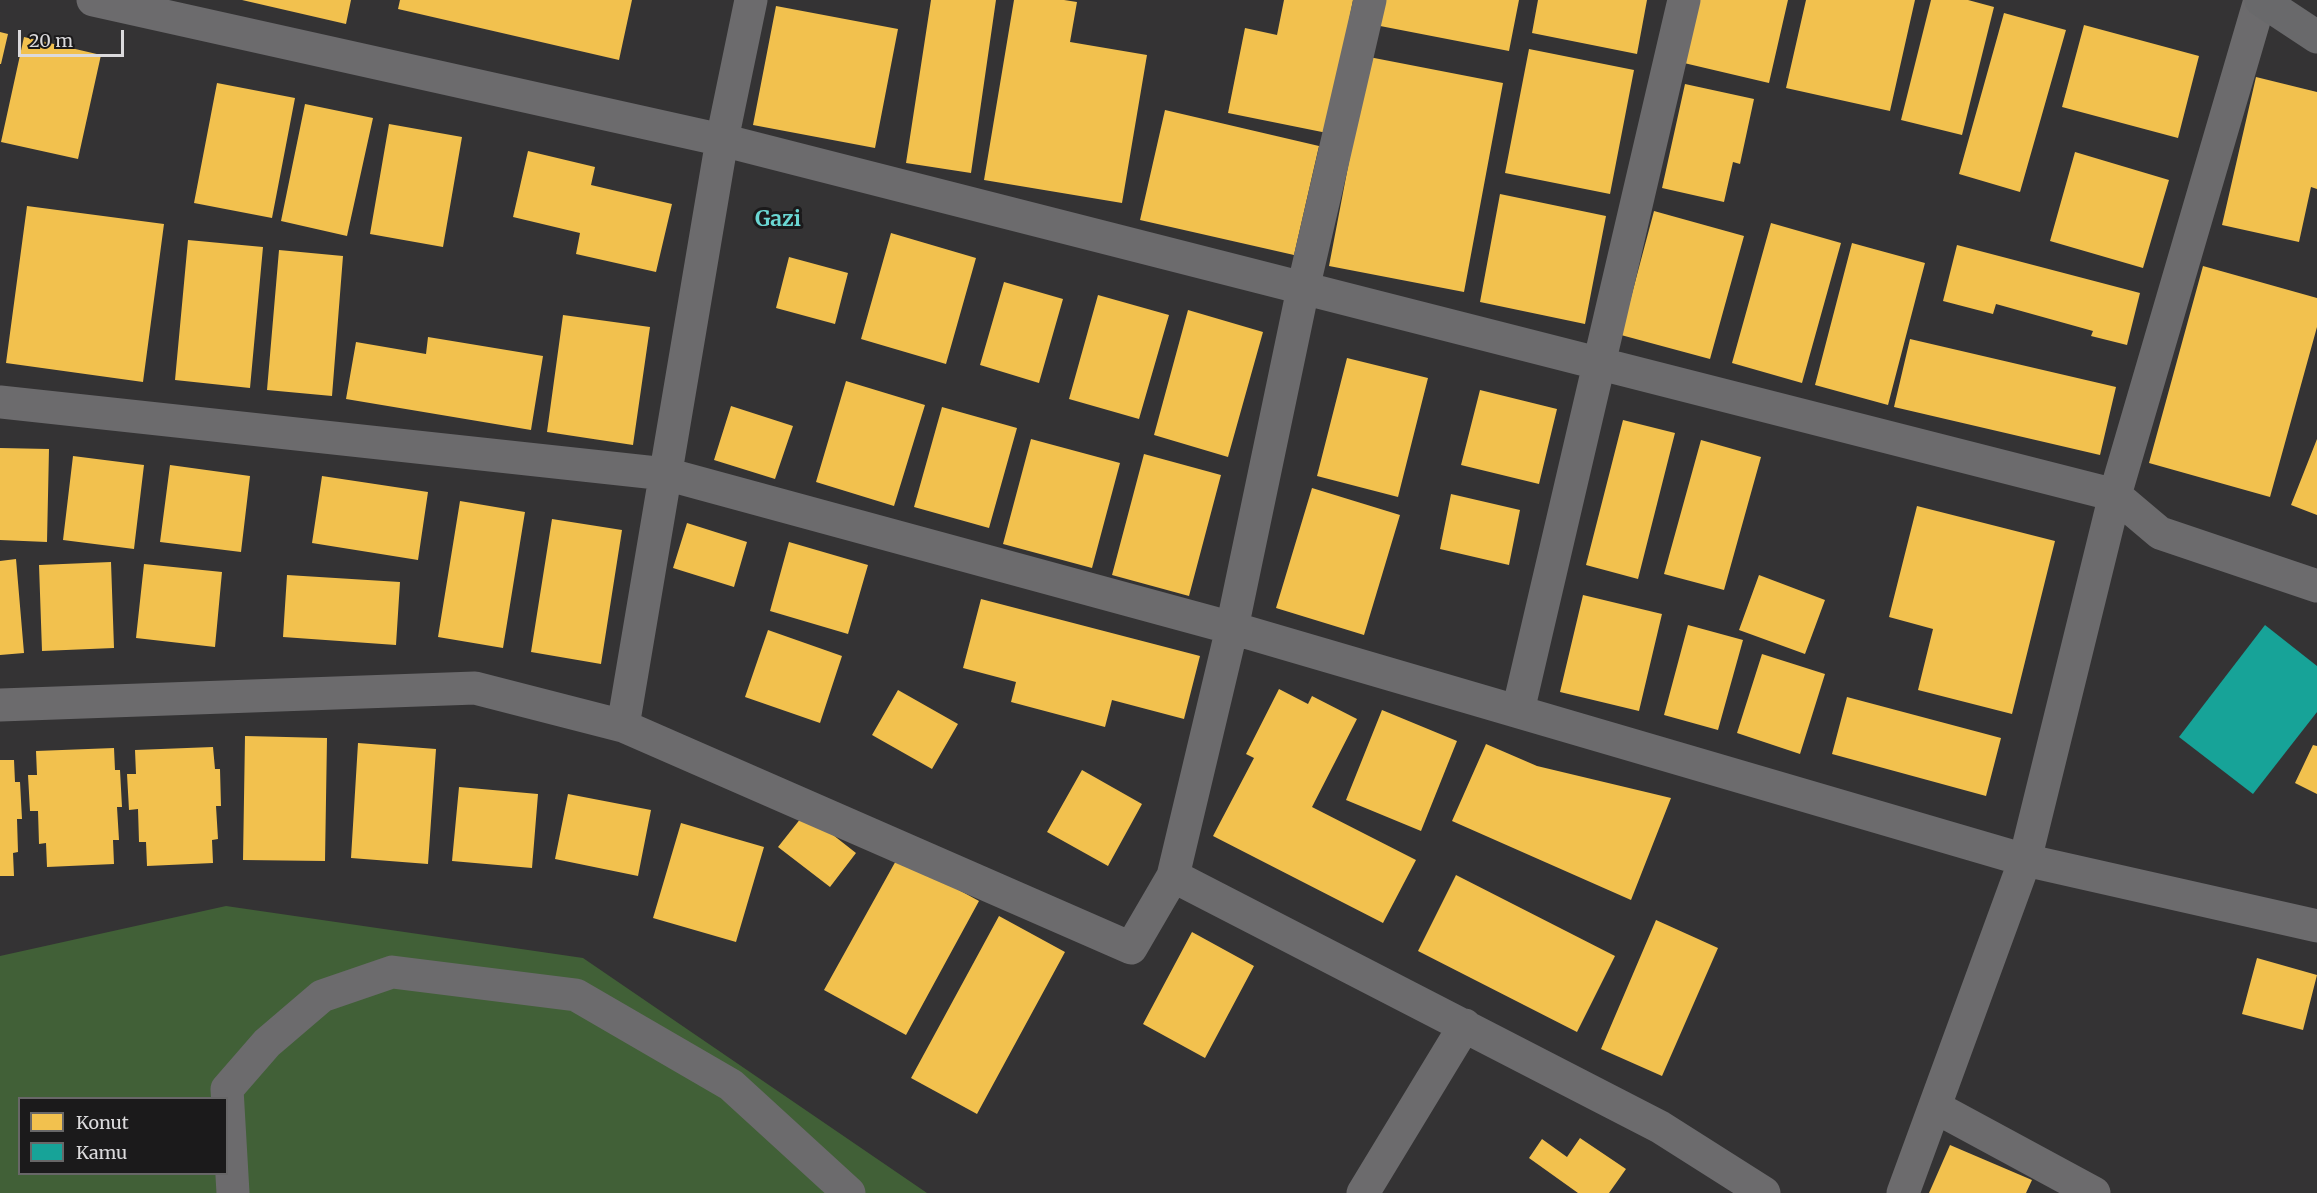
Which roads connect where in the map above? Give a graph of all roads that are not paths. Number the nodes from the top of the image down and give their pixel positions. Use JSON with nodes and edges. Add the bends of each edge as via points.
{"nodes":[{"id":1,"x":93,"y":0,"type":"edge"},
{"id":2,"x":751,"y":0,"type":"edge"},
{"id":3,"x":1370,"y":0,"type":"edge"},
{"id":4,"x":1684,"y":0,"type":"edge"},
{"id":5,"x":2261,"y":0,"type":"edge"},
{"id":6,"x":2317,"y":14,"type":"edge"},
{"id":7,"x":2317,"y":37,"type":"edge"},
{"id":8,"x":722,"y":140,"type":"junction"},
{"id":9,"x":1304,"y":289,"type":"junction"},
{"id":10,"x":1599,"y":364,"type":"junction"},
{"id":11,"x":0,"y":402,"type":"edge"},
{"id":12,"x":666,"y":474,"type":"junction"},
{"id":13,"x":2115,"y":495,"type":"junction"},
{"id":14,"x":2317,"y":586,"type":"edge"},
{"id":15,"x":1232,"y":628,"type":"junction"},
{"id":16,"x":0,"y":705,"type":"edge"},
{"id":17,"x":1518,"y":711,"type":"junction"},
{"id":18,"x":622,"y":726,"type":"junction"},
{"id":19,"x":2025,"y":860,"type":"junction"},
{"id":20,"x":1173,"y":876,"type":"junction"},
{"id":21,"x":2317,"y":926,"type":"edge"},
{"id":22,"x":1465,"y":1025,"type":"junction"},
{"id":23,"x":227,"y":1097,"type":"edge"},
{"id":24,"x":228,"y":1106,"type":"edge"},
{"id":25,"x":1935,"y":1107,"type":"junction"},
{"id":26,"x":1731,"y":1184,"type":"edge"},
{"id":27,"x":233,"y":1193,"type":"edge"},
{"id":28,"x":849,"y":1193,"type":"edge"},
{"id":29,"x":1363,"y":1193,"type":"edge"},
{"id":30,"x":1764,"y":1193,"type":"edge"},
{"id":31,"x":1903,"y":1193,"type":"edge"},
{"id":32,"x":2094,"y":1193,"type":"edge"}],
"edges":[{"from":1,"to":8,"type":"street"},
{"from":2,"to":8,"type":"street"},
{"from":3,"to":9,"type":"street"},
{"from":4,"to":10,"type":"street"},
{"from":5,"to":6,"type":"street"},
{"from":5,"to":7,"type":"street"},
{"from":5,"to":13,"type":"street"},
{"from":8,"to":9,"type":"street"},
{"from":8,"to":12,"type":"street"},
{"from":9,"to":10,"type":"street"},
{"from":9,"to":15,"type":"street"},
{"from":10,"to":13,"type":"street"},
{"from":10,"to":17,"type":"street"},
{"from":11,"to":12,"type":"street"},
{"from":12,"to":15,"type":"street"},
{"from":12,"to":18,"type":"street"},
{"from":13,"to":14,"type":"street","via":[[2160,532]]},
{"from":13,"to":19,"type":"street"},
{"from":15,"to":17,"type":"street"},
{"from":15,"to":20,"type":"street"},
{"from":16,"to":18,"type":"street","via":[[475,688]]},
{"from":17,"to":19,"type":"street"},
{"from":18,"to":20,"type":"street","via":[[1131,948]]},
{"from":19,"to":21,"type":"street"},
{"from":19,"to":25,"type":"street"},
{"from":20,"to":22,"type":"street"},
{"from":22,"to":26,"type":"street","via":[[1660,1127]]},
{"from":22,"to":29,"type":"street"},
{"from":23,"to":28,"type":"street","via":[[227,1089],[267,1043],[322,996],[392,972],[576,995],[731,1085]]},
{"from":24,"to":27,"type":"street"},
{"from":25,"to":31,"type":"street"},
{"from":25,"to":32,"type":"street"},
{"from":26,"to":30,"type":"street"}]}
